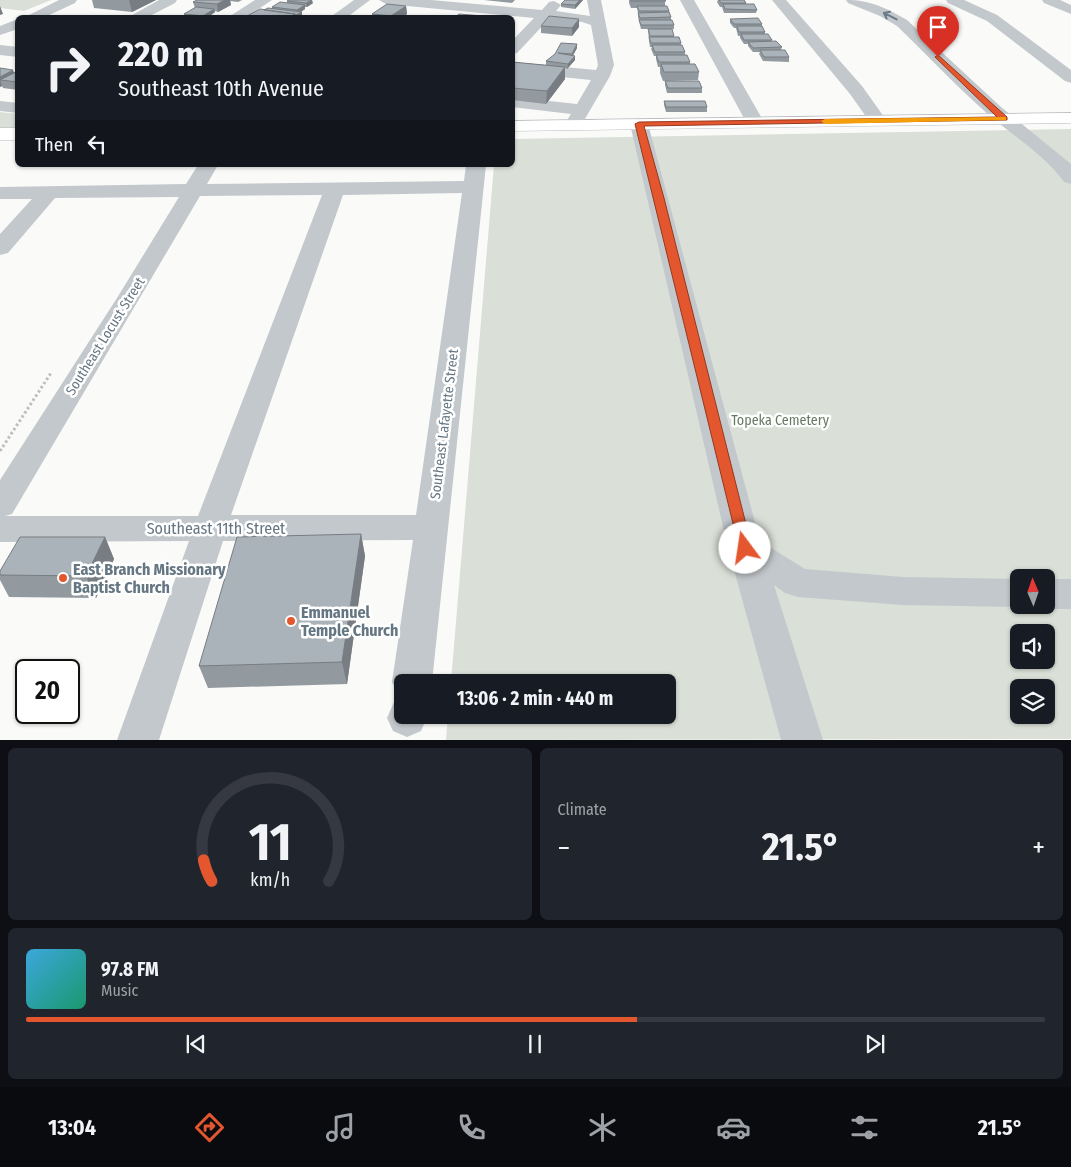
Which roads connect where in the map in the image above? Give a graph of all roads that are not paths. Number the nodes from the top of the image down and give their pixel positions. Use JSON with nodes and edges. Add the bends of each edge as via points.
{"nodes":[{"id":1,"x":70,"y":0,"type":"edge"},
{"id":2,"x":170,"y":0,"type":"edge"},
{"id":3,"x":265,"y":0,"type":"edge"},
{"id":4,"x":363,"y":0,"type":"edge"},
{"id":5,"x":386,"y":0,"type":"edge"},
{"id":6,"x":559,"y":0,"type":"edge"},
{"id":7,"x":594,"y":0,"type":"edge"},
{"id":8,"x":688,"y":0,"type":"edge"},
{"id":9,"x":780,"y":0,"type":"edge"},
{"id":10,"x":853,"y":0,"type":"edge"},
{"id":11,"x":953,"y":0,"type":"edge"},
{"id":12,"x":1049,"y":0,"type":"edge"},
{"id":13,"x":457,"y":3,"type":"edge"},
{"id":14,"x":1071,"y":10,"type":"edge"},
{"id":15,"x":37,"y":15,"type":"edge"},
{"id":16,"x":140,"y":15,"type":"edge"},
{"id":17,"x":239,"y":15,"type":"edge"},
{"id":18,"x":340,"y":15,"type":"edge"},
{"id":19,"x":443,"y":15,"type":"edge"},
{"id":20,"x":545,"y":15,"type":"junction"},
{"id":21,"x":15,"y":24,"type":"edge"},
{"id":22,"x":600,"y":25,"type":"junction"},
{"id":23,"x":0,"y":31,"type":"edge"},
{"id":24,"x":515,"y":47,"type":"edge"},
{"id":25,"x":0,"y":50,"type":"edge"},
{"id":26,"x":15,"y":52,"type":"edge"},
{"id":27,"x":515,"y":66,"type":"edge"},
{"id":28,"x":602,"y":76,"type":"junction"},
{"id":29,"x":1071,"y":78,"type":"edge"},
{"id":30,"x":515,"y":103,"type":"edge"},
{"id":31,"x":0,"y":106,"type":"edge"},
{"id":32,"x":15,"y":108,"type":"edge"},
{"id":33,"x":577,"y":118,"type":"junction"},
{"id":34,"x":1071,"y":118,"type":"edge"},
{"id":35,"x":1004,"y":119,"type":"junction"},
{"id":36,"x":878,"y":121,"type":"junction"},
{"id":37,"x":755,"y":122,"type":"junction"},
{"id":38,"x":639,"y":124,"type":"junction"},
{"id":39,"x":515,"y":126,"type":"edge"},
{"id":40,"x":0,"y":134,"type":"edge"},
{"id":41,"x":15,"y":134,"type":"edge"},
{"id":42,"x":1035,"y":143,"type":"junction"},
{"id":43,"x":1071,"y":148,"type":"edge"},
{"id":44,"x":207,"y":167,"type":"edge"},
{"id":45,"x":475,"y":176,"type":"edge"},
{"id":46,"x":1071,"y":178,"type":"edge"},
{"id":47,"x":335,"y":188,"type":"junction"},
{"id":48,"x":49,"y":192,"type":"junction"},
{"id":49,"x":193,"y":192,"type":"junction"},
{"id":50,"x":0,"y":193,"type":"edge"},
{"id":51,"x":0,"y":248,"type":"edge"},
{"id":52,"x":0,"y":506,"type":"edge"},
{"id":53,"x":210,"y":528,"type":"junction"},
{"id":54,"x":431,"y":528,"type":"junction"},
{"id":55,"x":0,"y":529,"type":"edge"},
{"id":56,"x":745,"y":548,"type":"junction"},
{"id":57,"x":1010,"y":593,"type":"edge"},
{"id":58,"x":1055,"y":594,"type":"edge"},
{"id":59,"x":1071,"y":594,"type":"edge"},
{"id":60,"x":413,"y":674,"type":"edge"},
{"id":61,"x":138,"y":740,"type":"edge"},
{"id":62,"x":802,"y":740,"type":"edge"}],
"edges":[{"from":1,"to":15,"type":"street"},
{"from":2,"to":16,"type":"street"},
{"from":3,"to":17,"type":"street"},
{"from":4,"to":18,"type":"street"},
{"from":5,"to":13,"type":"street"},
{"from":6,"to":20,"type":"street"},
{"from":7,"to":22,"type":"street"},
{"from":8,"to":37,"type":"street"},
{"from":9,"to":36,"type":"street"},
{"from":35,"to":10,"type":"street","one_way":true,"via":[[902,23]]},
{"from":11,"to":29,"type":"street","via":[[992,18]]},
{"from":12,"to":14,"type":"street"},
{"from":13,"to":19,"type":"street"},
{"from":13,"to":20,"type":"street"},
{"from":20,"to":22,"type":"street","via":[[589,19]]},
{"from":20,"to":24,"type":"street"},
{"from":21,"to":23,"type":"street"},
{"from":22,"to":28,"type":"street","via":[[606,65]]},
{"from":25,"to":26,"type":"street"},
{"from":27,"to":28,"type":"street"},
{"from":28,"to":33,"type":"street"},
{"from":30,"to":33,"type":"street"},
{"from":31,"to":32,"type":"street"},
{"from":33,"to":38,"type":"main road"},
{"from":33,"to":39,"type":"main road"},
{"from":34,"to":35,"type":"main road"},
{"from":35,"to":36,"type":"main road"},
{"from":35,"to":42,"type":"street"},
{"from":36,"to":37,"type":"main road"},
{"from":37,"to":38,"type":"main road"},
{"from":38,"to":56,"type":"street"},
{"from":40,"to":41,"type":"main road"},
{"from":42,"to":43,"type":"street"},
{"from":42,"to":46,"type":"street"},
{"from":44,"to":49,"type":"street","name":"Southeast Locust Street"},
{"from":45,"to":47,"type":"street"},
{"from":45,"to":54,"type":"street","name":"Southeast Lafayette Street"},
{"from":47,"to":49,"type":"street"},
{"from":47,"to":53,"type":"street"},
{"from":48,"to":49,"type":"street"},
{"from":48,"to":50,"type":"street"},
{"from":48,"to":51,"type":"street"},
{"from":49,"to":52,"type":"street","name":"Southeast Locust Street"},
{"from":53,"to":54,"type":"street","name":"Southeast 11th Street"},
{"from":53,"to":55,"type":"street","name":"Southeast 11th Street"},
{"from":53,"to":61,"type":"street"},
{"from":54,"to":60,"type":"street","name":"Southeast Lafayette Street"},
{"from":56,"to":57,"type":"street","via":[[798,583],[903,591]]},
{"from":56,"to":62,"type":"street"},
{"from":58,"to":59,"type":"street"}]}
